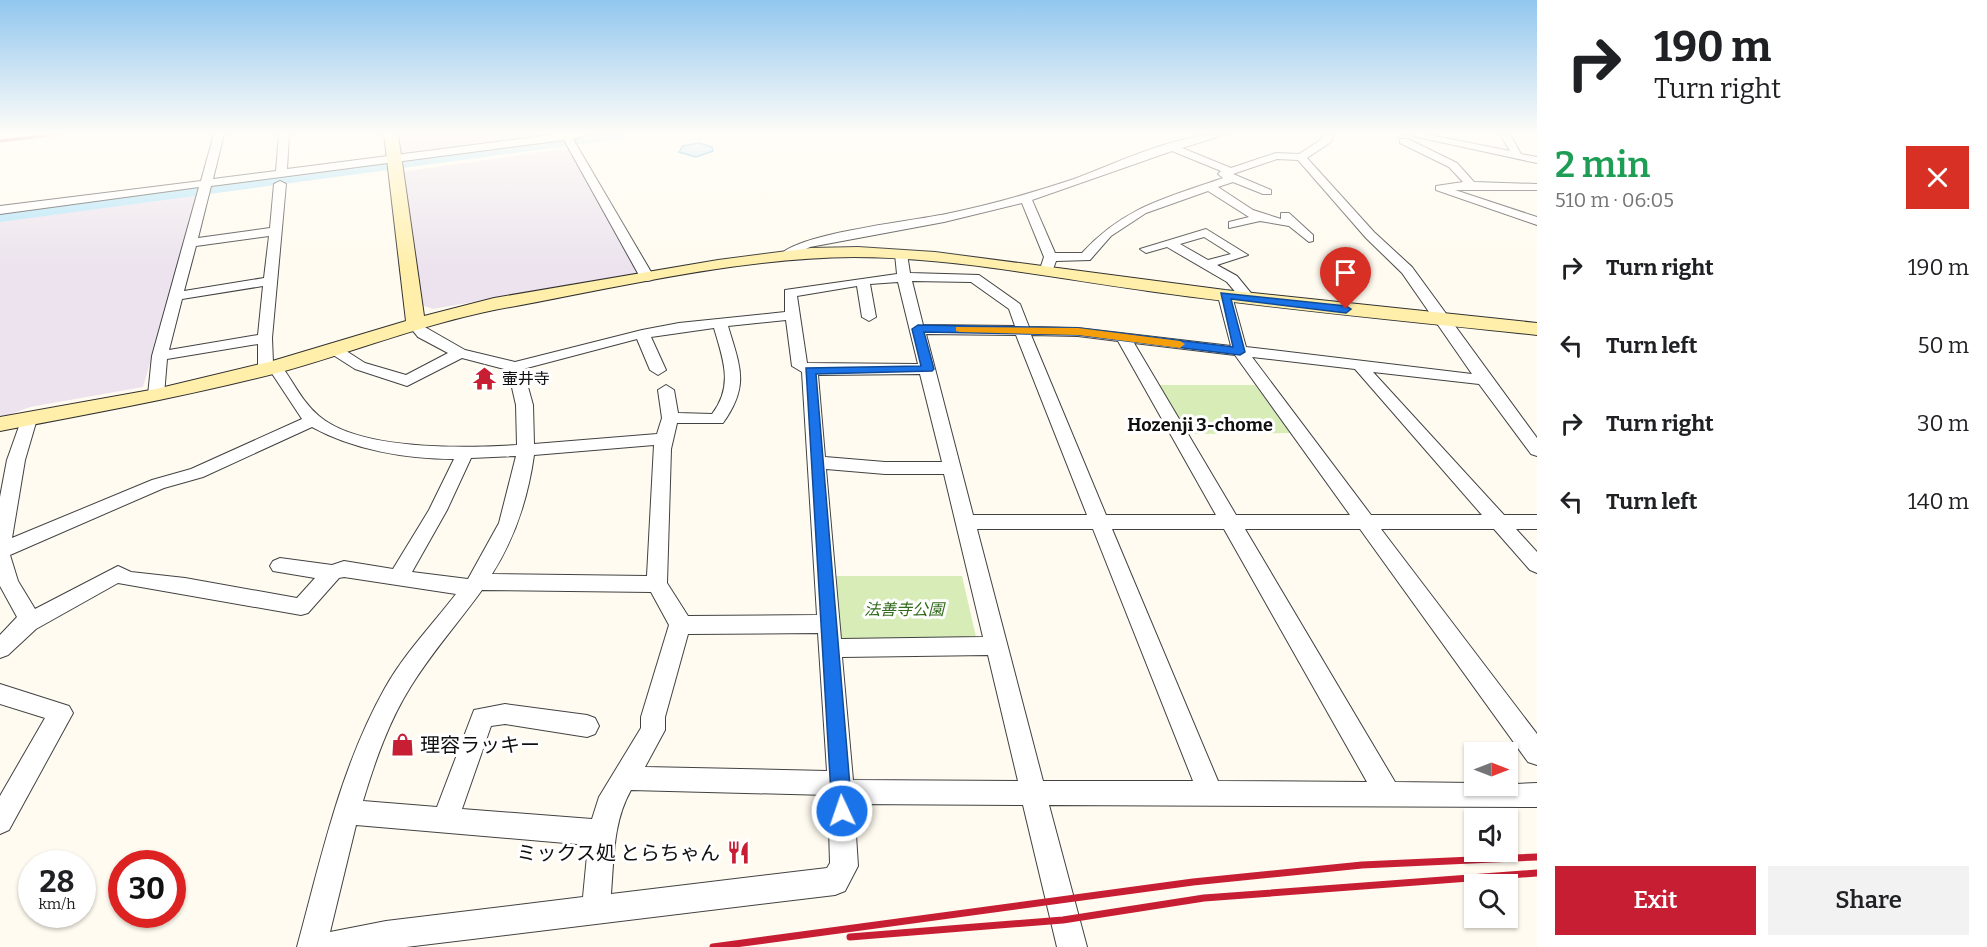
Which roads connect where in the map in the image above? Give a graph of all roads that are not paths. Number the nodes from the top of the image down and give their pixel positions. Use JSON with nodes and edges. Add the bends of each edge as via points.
{"nodes":[{"id":1,"x":207,"y":178,"type":"edge"},
{"id":2,"x":288,"y":178,"type":"edge"},
{"id":3,"x":397,"y":178,"type":"edge"},
{"id":4,"x":591,"y":178,"type":"edge"},
{"id":5,"x":1083,"y":178,"type":"edge"},
{"id":6,"x":1226,"y":178,"type":"edge"},
{"id":7,"x":1239,"y":178,"type":"edge"},
{"id":8,"x":1320,"y":178,"type":"edge"},
{"id":9,"x":1465,"y":178,"type":"edge"},
{"id":10,"x":281,"y":179,"type":"junction"},
{"id":11,"x":1471,"y":185,"type":"junction"},
{"id":12,"x":1210,"y":187,"type":"junction"},
{"id":13,"x":1537,"y":187,"type":"edge"},
{"id":14,"x":204,"y":189,"type":"junction"},
{"id":15,"x":1267,"y":192,"type":"dead end"},
{"id":16,"x":1026,"y":198,"type":"junction"},
{"id":17,"x":0,"y":210,"type":"edge"},
{"id":18,"x":1256,"y":219,"type":"junction"},
{"id":19,"x":1537,"y":221,"type":"edge"},
{"id":20,"x":1233,"y":225,"type":"dead end"},
{"id":21,"x":276,"y":231,"type":"junction"},
{"id":22,"x":1309,"y":238,"type":"dead end"},
{"id":23,"x":190,"y":243,"type":"junction"},
{"id":24,"x":1169,"y":243,"type":"junction"},
{"id":25,"x":1146,"y":249,"type":"dead end"},
{"id":26,"x":901,"y":254,"type":"junction"},
{"id":27,"x":786,"y":255,"type":"junction"},
{"id":28,"x":1048,"y":264,"type":"junction"},
{"id":29,"x":1207,"y":264,"type":"junction"},
{"id":30,"x":647,"y":277,"type":"junction"},
{"id":31,"x":904,"y":277,"type":"junction"},
{"id":32,"x":270,"y":281,"type":"junction"},
{"id":33,"x":863,"y":281,"type":"junction"},
{"id":34,"x":176,"y":296,"type":"junction"},
{"id":35,"x":1225,"y":296,"type":"junction"},
{"id":36,"x":1248,"y":298,"type":"junction"},
{"id":37,"x":792,"y":315,"type":"junction"},
{"id":38,"x":869,"y":317,"type":"dead end"},
{"id":39,"x":1441,"y":318,"type":"junction"},
{"id":40,"x":720,"y":322,"type":"junction"},
{"id":41,"x":416,"y":326,"type":"junction"},
{"id":42,"x":918,"y":329,"type":"junction"},
{"id":43,"x":1537,"y":329,"type":"edge"},
{"id":44,"x":1022,"y":330,"type":"junction"},
{"id":45,"x":642,"y":334,"type":"junction"},
{"id":46,"x":265,"y":338,"type":"junction"},
{"id":47,"x":1124,"y":338,"type":"junction"},
{"id":48,"x":335,"y":350,"type":"junction"},
{"id":49,"x":1240,"y":352,"type":"junction"},
{"id":50,"x":460,"y":354,"type":"junction"},
{"id":51,"x":160,"y":356,"type":"junction"},
{"id":52,"x":1360,"y":366,"type":"junction"},
{"id":53,"x":515,"y":367,"type":"junction"},
{"id":54,"x":271,"y":368,"type":"junction"},
{"id":55,"x":928,"y":369,"type":"junction"},
{"id":56,"x":658,"y":370,"type":"dead end"},
{"id":57,"x":810,"y":370,"type":"junction"},
{"id":58,"x":1484,"y":380,"type":"junction"},
{"id":59,"x":666,"y":390,"type":"dead end"},
{"id":60,"x":156,"y":395,"type":"junction"},
{"id":61,"x":29,"y":419,"type":"junction"},
{"id":62,"x":312,"y":420,"type":"junction"},
{"id":63,"x":0,"y":424,"type":"edge"},
{"id":64,"x":668,"y":429,"type":"junction"},
{"id":65,"x":525,"y":450,"type":"junction"},
{"id":66,"x":1537,"y":450,"type":"edge"},
{"id":67,"x":466,"y":451,"type":"junction"},
{"id":68,"x":819,"y":462,"type":"junction"},
{"id":69,"x":951,"y":468,"type":"junction"},
{"id":70,"x":1098,"y":521,"type":"junction"},
{"id":71,"x":1230,"y":521,"type":"junction"},
{"id":72,"x":1364,"y":521,"type":"junction"},
{"id":73,"x":964,"y":522,"type":"junction"},
{"id":74,"x":1498,"y":522,"type":"junction"},
{"id":75,"x":1537,"y":522,"type":"edge"},
{"id":76,"x":0,"y":551,"type":"edge"},
{"id":77,"x":1537,"y":565,"type":"edge"},
{"id":78,"x":280,"y":566,"type":"dead end"},
{"id":79,"x":332,"y":573,"type":"junction"},
{"id":80,"x":399,"y":577,"type":"junction"},
{"id":81,"x":475,"y":584,"type":"junction"},
{"id":82,"x":657,"y":584,"type":"junction"},
{"id":83,"x":680,"y":625,"type":"junction"},
{"id":84,"x":831,"y":636,"type":"junction"},
{"id":85,"x":10,"y":638,"type":"edge"},
{"id":86,"x":995,"y":646,"type":"junction"},
{"id":87,"x":0,"y":694,"type":"edge"},
{"id":88,"x":587,"y":726,"type":"dead end"},
{"id":89,"x":1537,"y":754,"type":"edge"},
{"id":90,"x":626,"y":778,"type":"junction"},
{"id":91,"x":841,"y":788,"type":"junction"},
{"id":92,"x":1032,"y":792,"type":"junction"},
{"id":93,"x":1210,"y":793,"type":"junction"},
{"id":94,"x":1387,"y":793,"type":"junction"},
{"id":95,"x":1537,"y":795,"type":"edge"},
{"id":96,"x":347,"y":812,"type":"junction"},
{"id":97,"x":445,"y":820,"type":"junction"},
{"id":98,"x":0,"y":821,"type":"edge"},
{"id":99,"x":602,"y":833,"type":"junction"},
{"id":100,"x":596,"y":910,"type":"junction"},
{"id":101,"x":312,"y":947,"type":"edge"},
{"id":102,"x":328,"y":947,"type":"edge"},
{"id":103,"x":1072,"y":947,"type":"edge"}],
"edges":[{"from":1,"to":14,"type":"street"},
{"from":2,"to":10,"type":"street"},
{"from":3,"to":41,"type":"street"},
{"from":4,"to":30,"type":"street"},
{"from":5,"to":16,"type":"street"},
{"from":6,"to":12,"type":"street"},
{"from":7,"to":15,"type":"street"},
{"from":8,"to":39,"type":"street","via":[[1407,270]]},
{"from":9,"to":11,"type":"street"},
{"from":10,"to":14,"type":"street"},
{"from":10,"to":21,"type":"street"},
{"from":11,"to":13,"type":"street"},
{"from":11,"to":19,"type":"street","via":[[1440,188]]},
{"from":12,"to":18,"type":"street"},
{"from":12,"to":28,"type":"street","via":[[1128,219],[1107,232],[1085,257]]},
{"from":14,"to":17,"type":"street"},
{"from":14,"to":23,"type":"street"},
{"from":16,"to":27,"type":"street","via":[[806,244]]},
{"from":16,"to":28,"type":"street"},
{"from":18,"to":20,"type":"street"},
{"from":18,"to":22,"type":"street","via":[[1288,219]]},
{"from":21,"to":23,"type":"street"},
{"from":21,"to":32,"type":"street"},
{"from":23,"to":34,"type":"street"},
{"from":24,"to":25,"type":"street"},
{"from":24,"to":29,"type":"street"},
{"from":24,"to":29,"type":"street","via":[[1206,233],[1242,255]]},
{"from":26,"to":27,"type":"street"},
{"from":26,"to":28,"type":"street"},
{"from":26,"to":31,"type":"street"},
{"from":27,"to":30,"type":"street"},
{"from":28,"to":35,"type":"street"},
{"from":29,"to":36,"type":"street","via":[[1232,279]]},
{"from":30,"to":41,"type":"street","via":[[494,304]]},
{"from":31,"to":33,"type":"street"},
{"from":31,"to":42,"type":"street"},
{"from":31,"to":44,"type":"street","via":[[974,278],[1015,307]]},
{"from":32,"to":34,"type":"street"},
{"from":32,"to":46,"type":"street"},
{"from":33,"to":37,"type":"street","via":[[790,293]]},
{"from":33,"to":38,"type":"street"},
{"from":34,"to":51,"type":"street"},
{"from":35,"to":36,"type":"street"},
{"from":35,"to":49,"type":"street"},
{"from":36,"to":39,"type":"street"},
{"from":37,"to":40,"type":"street"},
{"from":37,"to":57,"type":"street","via":[[800,366]]},
{"from":39,"to":43,"type":"street"},
{"from":39,"to":58,"type":"street"},
{"from":40,"to":45,"type":"street"},
{"from":40,"to":64,"type":"street","via":[[734,374],[734,394],[717,419]]},
{"from":41,"to":48,"type":"street"},
{"from":41,"to":50,"type":"street"},
{"from":42,"to":44,"type":"street"},
{"from":42,"to":55,"type":"street"},
{"from":44,"to":47,"type":"street"},
{"from":44,"to":70,"type":"street"},
{"from":45,"to":53,"type":"street"},
{"from":45,"to":56,"type":"street"},
{"from":46,"to":51,"type":"street"},
{"from":46,"to":54,"type":"street"},
{"from":47,"to":49,"type":"street"},
{"from":47,"to":71,"type":"street"},
{"from":48,"to":50,"type":"street","via":[[360,366],[407,381]]},
{"from":48,"to":54,"type":"street"},
{"from":49,"to":52,"type":"street"},
{"from":49,"to":72,"type":"street"},
{"from":50,"to":53,"type":"street"},
{"from":51,"to":60,"type":"street"},
{"from":52,"to":58,"type":"street"},
{"from":52,"to":74,"type":"street"},
{"from":53,"to":65,"type":"street","via":[[526,411]]},
{"from":54,"to":60,"type":"street"},
{"from":54,"to":62,"type":"street"},
{"from":55,"to":57,"type":"street"},
{"from":55,"to":69,"type":"street"},
{"from":57,"to":68,"type":"street"},
{"from":58,"to":66,"type":"street"},
{"from":59,"to":64,"type":"street"},
{"from":60,"to":61,"type":"street"},
{"from":61,"to":63,"type":"street"},
{"from":61,"to":76,"type":"street","via":[[16,460]]},
{"from":62,"to":67,"type":"street","via":[[348,439],[389,449]]},
{"from":62,"to":76,"type":"street","via":[[197,473],[133,494]]},
{"from":64,"to":65,"type":"street"},
{"from":64,"to":82,"type":"street","via":[[658,516],[661,525]]},
{"from":65,"to":67,"type":"street"},
{"from":65,"to":81,"type":"street","via":[[520,487],[510,518]]},
{"from":67,"to":80,"type":"street"},
{"from":68,"to":69,"type":"street"},
{"from":68,"to":84,"type":"street"},
{"from":69,"to":73,"type":"street"},
{"from":70,"to":71,"type":"street"},
{"from":70,"to":73,"type":"street"},
{"from":70,"to":93,"type":"street"},
{"from":71,"to":72,"type":"street"},
{"from":71,"to":94,"type":"street"},
{"from":72,"to":74,"type":"street"},
{"from":72,"to":89,"type":"street"},
{"from":73,"to":86,"type":"street"},
{"from":74,"to":75,"type":"street"},
{"from":74,"to":77,"type":"street"},
{"from":76,"to":85,"type":"street","via":[[8,582],[28,616]]},
{"from":78,"to":79,"type":"street"},
{"from":79,"to":80,"type":"street","via":[[354,570]]},
{"from":79,"to":85,"type":"street","via":[[301,607],[127,579],[118,574]]},
{"from":80,"to":81,"type":"street","via":[[442,585]]},
{"from":81,"to":82,"type":"street"},
{"from":81,"to":96,"type":"street","via":[[419,652],[393,697],[364,759]]},
{"from":82,"to":83,"type":"street"},
{"from":83,"to":84,"type":"street"},
{"from":83,"to":90,"type":"street","via":[[653,717],[653,730]]},
{"from":84,"to":86,"type":"street"},
{"from":84,"to":91,"type":"street"},
{"from":86,"to":92,"type":"street"},
{"from":87,"to":98,"type":"street","via":[[62,713]]},
{"from":88,"to":97,"type":"street","via":[[505,714],[483,717]]},
{"from":90,"to":91,"type":"street"},
{"from":90,"to":99,"type":"street","via":[[608,806]]},
{"from":91,"to":92,"type":"street"},
{"from":91,"to":100,"type":"street","via":[[844,866],[835,881]]},
{"from":92,"to":93,"type":"street"},
{"from":92,"to":103,"type":"street"},
{"from":93,"to":94,"type":"street"},
{"from":94,"to":95,"type":"street"},
{"from":96,"to":97,"type":"street"},
{"from":96,"to":101,"type":"street"},
{"from":97,"to":99,"type":"street"},
{"from":99,"to":100,"type":"street"},
{"from":100,"to":102,"type":"street","via":[[386,935]]}]}
